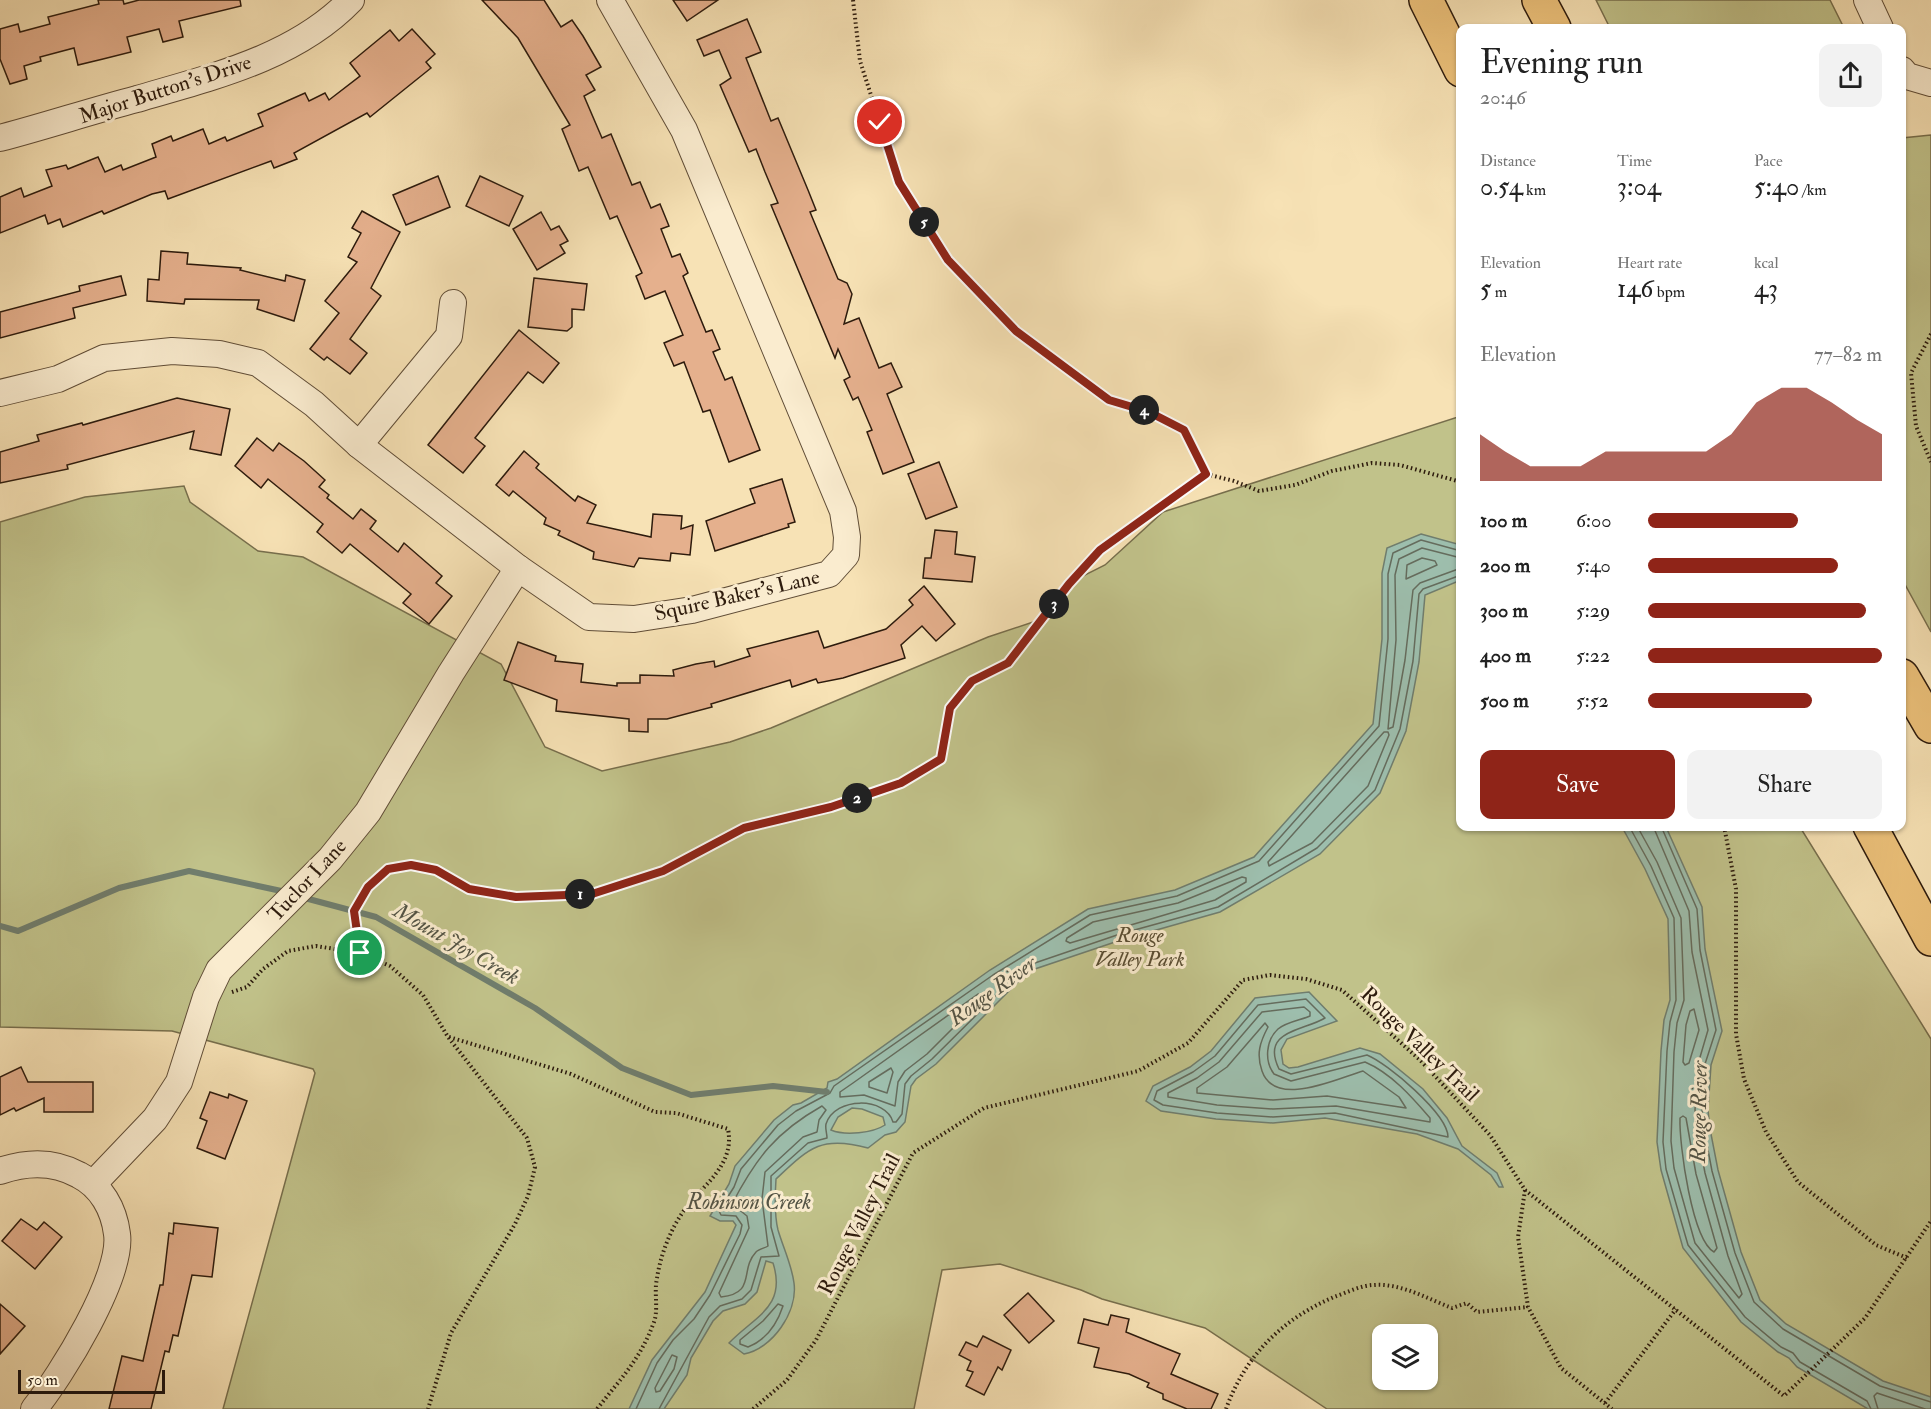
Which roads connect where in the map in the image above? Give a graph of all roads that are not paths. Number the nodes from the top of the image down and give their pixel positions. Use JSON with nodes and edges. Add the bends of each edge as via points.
{"nodes":[{"id":1,"x":351,"y":0,"type":"edge"},
{"id":2,"x":609,"y":0,"type":"edge"},
{"id":3,"x":1426,"y":0,"type":"edge"},
{"id":4,"x":1539,"y":0,"type":"edge"},
{"id":5,"x":1867,"y":0,"type":"edge"},
{"id":6,"x":1552,"y":24,"type":"edge"},
{"id":7,"x":1878,"y":24,"type":"edge"},
{"id":8,"x":1456,"y":60,"type":"edge"},
{"id":9,"x":0,"y":138,"type":"edge"},
{"id":10,"x":453,"y":303,"type":"dead end"},
{"id":11,"x":0,"y":393,"type":"edge"},
{"id":12,"x":358,"y":445,"type":"junction"},
{"id":13,"x":518,"y":568,"type":"junction"},
{"id":14,"x":1906,"y":683,"type":"edge"},
{"id":15,"x":1931,"y":726,"type":"edge"},
{"id":16,"x":1873,"y":831,"type":"edge"},
{"id":17,"x":1931,"y":939,"type":"edge"},
{"id":18,"x":0,"y":1171,"type":"edge"},
{"id":19,"x":93,"y":1183,"type":"junction"},
{"id":20,"x":34,"y":1409,"type":"edge"}],
"edges":[{"from":1,"to":9,"type":"street","name":"Major Button's Drive","via":[[314,33],[239,68]]},
{"from":2,"to":13,"type":"street","name":"Squire Baker's Lane","via":[[684,130],[843,511],[848,537],[846,555],[829,574],[692,610],[634,619],[589,617]]},
{"from":3,"to":8,"type":"highway"},
{"from":4,"to":6,"type":"highway"},
{"from":5,"to":7,"type":"street"},
{"from":10,"to":12,"type":"street","via":[[449,336]]},
{"from":11,"to":12,"type":"street","name":"Squire Baker's Lane","via":[[58,379],[104,358],[172,351],[219,354],[258,363],[314,404]]},
{"from":12,"to":13,"type":"street","name":"Squire Baker's Lane"},
{"from":13,"to":19,"type":"street","name":"Tuclor Lane","via":[[368,812],[330,859],[219,970],[179,1082],[154,1119]]},
{"from":14,"to":15,"type":"highway"},
{"from":16,"to":17,"type":"highway"},
{"from":18,"to":19,"type":"street","via":[[21,1164],[45,1165],[69,1169]]},
{"from":19,"to":20,"type":"street","via":[[110,1208],[117,1234],[116,1255],[106,1285],[59,1377]]}]}
